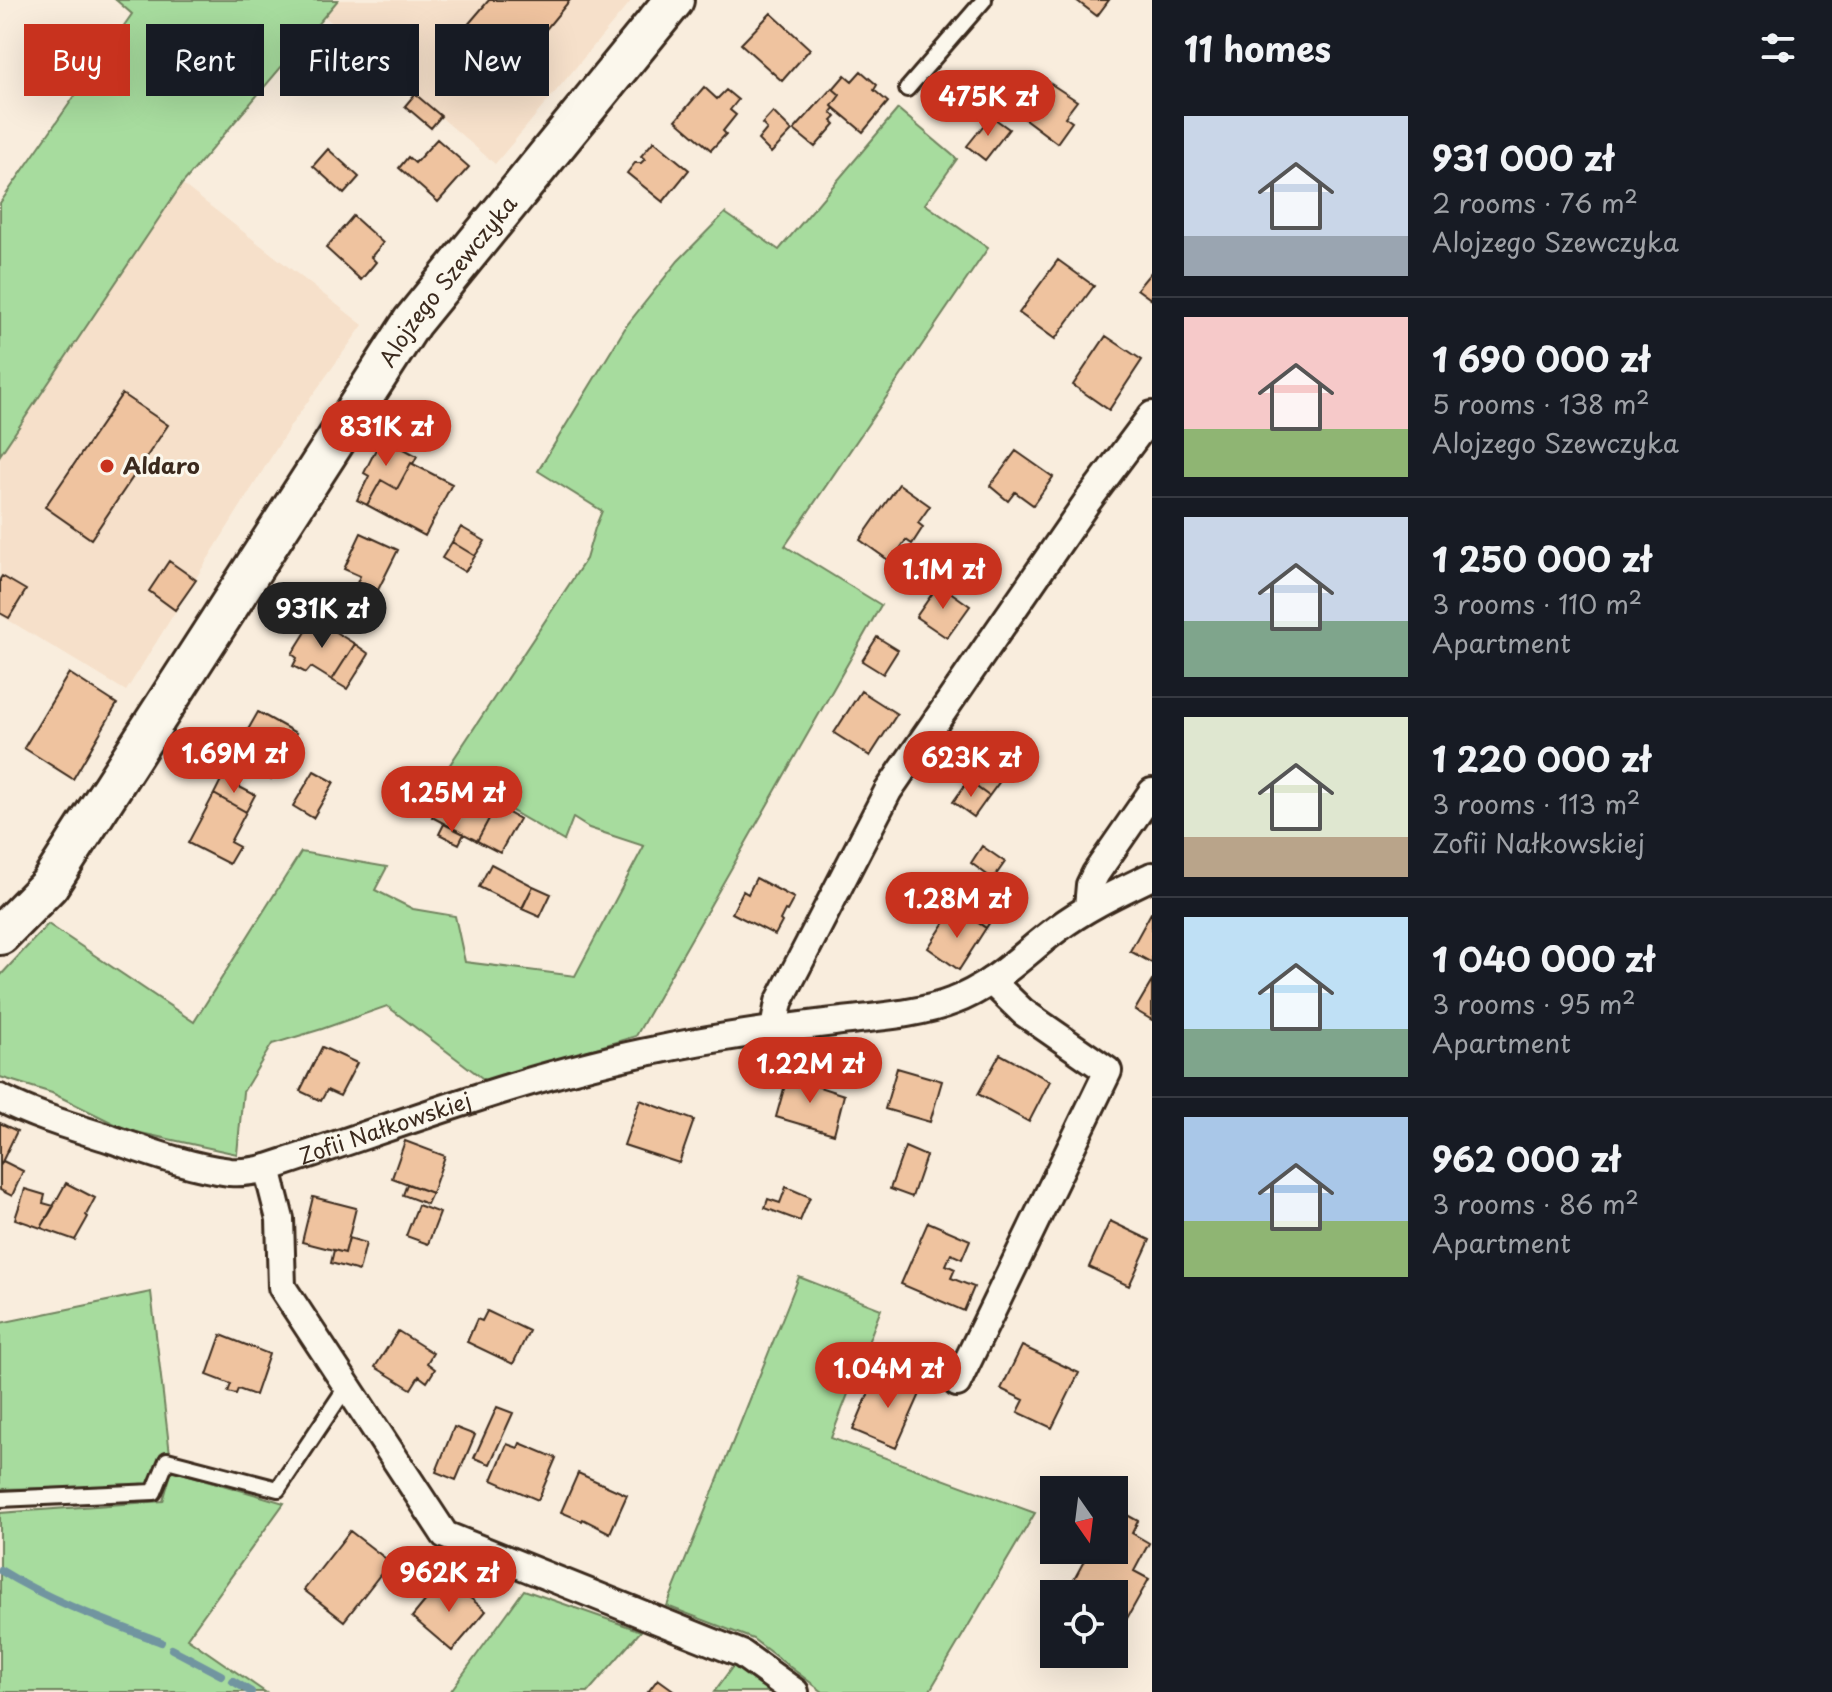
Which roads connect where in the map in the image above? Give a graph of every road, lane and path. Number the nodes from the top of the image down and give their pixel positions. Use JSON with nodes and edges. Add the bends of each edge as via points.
{"nodes":[{"id":1,"x":674,"y":0,"type":"edge"},
{"id":2,"x":984,"y":0,"type":"edge"},
{"id":3,"x":907,"y":89,"type":"dead end"},
{"id":4,"x":1152,"y":415,"type":"edge"},
{"id":5,"x":1152,"y":792,"type":"edge"},
{"id":6,"x":1152,"y":876,"type":"edge"},
{"id":7,"x":1088,"y":907,"type":"junction"},
{"id":8,"x":0,"y":935,"type":"edge"},
{"id":9,"x":991,"y":981,"type":"junction"},
{"id":10,"x":774,"y":1029,"type":"junction"},
{"id":11,"x":0,"y":1098,"type":"edge"},
{"id":12,"x":267,"y":1168,"type":"junction"},
{"id":13,"x":957,"y":1383,"type":"dead end"},
{"id":14,"x":347,"y":1386,"type":"junction"},
{"id":15,"x":0,"y":1499,"type":"edge"},
{"id":16,"x":795,"y":1692,"type":"edge"}],
"edges":[{"from":1,"to":8,"type":"street","name":"Alojzego Szewczyka","via":[[412,322],[49,885]]},
{"from":2,"to":3,"type":"lane"},
{"from":4,"to":10,"type":"street","via":[[888,791],[779,1002]]},
{"from":5,"to":7,"type":"street","via":[[1096,873]]},
{"from":6,"to":7,"type":"street","name":"Zofii Nałkowskiej"},
{"from":7,"to":9,"type":"street","name":"Zofii Nałkowskiej"},
{"from":9,"to":10,"type":"street","name":"Zofii Nałkowskiej","via":[[951,1003]]},
{"from":9,"to":13,"type":"street","via":[[1023,1012],[1108,1071]]},
{"from":10,"to":12,"type":"street","name":"Zofii Nałkowskiej","via":[[584,1066]]},
{"from":11,"to":12,"type":"street","name":"Zofii Nałkowskiej","via":[[54,1121],[205,1167],[232,1172]]},
{"from":12,"to":14,"type":"street","via":[[280,1219],[282,1287]]},
{"from":14,"to":15,"type":"lane","via":[[278,1489],[167,1460],[154,1492]]},
{"from":14,"to":16,"type":"street","via":[[445,1535],[742,1654]]}]}
